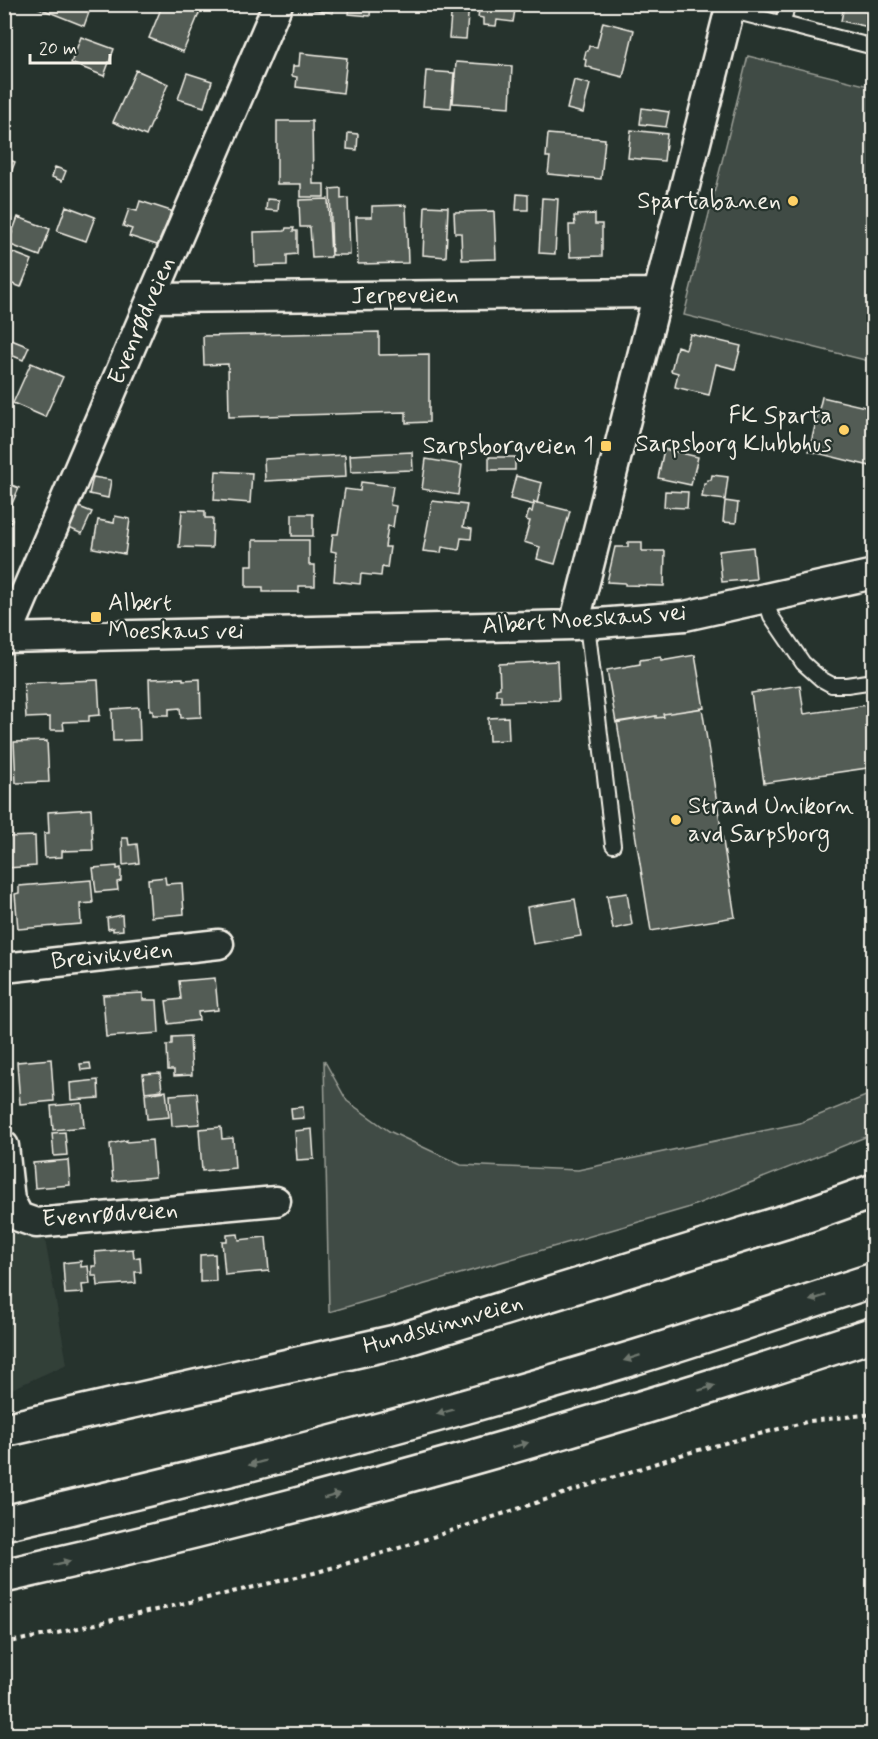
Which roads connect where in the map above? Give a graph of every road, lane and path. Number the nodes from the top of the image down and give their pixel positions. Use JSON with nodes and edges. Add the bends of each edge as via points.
{"nodes":[{"id":1,"x":278,"y":4,"type":"edge"},
{"id":2,"x":787,"y":4,"type":"edge"},
{"id":3,"x":730,"y":7,"type":"edge"},
{"id":4,"x":783,"y":24,"type":"junction"},
{"id":5,"x":873,"y":47,"type":"edge"},
{"id":6,"x":658,"y":293,"type":"junction"},
{"id":7,"x":152,"y":298,"type":"junction"},
{"id":8,"x":873,"y":574,"type":"edge"},
{"id":9,"x":765,"y":598,"type":"junction"},
{"id":10,"x":581,"y":624,"type":"junction"},
{"id":11,"x":5,"y":638,"type":"edge"},
{"id":12,"x":873,"y":681,"type":"edge"},
{"id":13,"x":613,"y":845,"type":"dead end"},
{"id":14,"x":219,"y":944,"type":"dead end"},
{"id":15,"x":4,"y":968,"type":"edge"},
{"id":16,"x":4,"y":1146,"type":"edge"},
{"id":17,"x":873,"y":1191,"type":"edge"},
{"id":18,"x":276,"y":1202,"type":"dead end"},
{"id":19,"x":873,"y":1280,"type":"edge"},
{"id":20,"x":873,"y":1334,"type":"edge"},
{"id":21,"x":873,"y":1414,"type":"edge"},
{"id":22,"x":4,"y":1430,"type":"edge"},
{"id":23,"x":4,"y":1523,"type":"edge"},
{"id":24,"x":4,"y":1576,"type":"edge"},
{"id":25,"x":4,"y":1643,"type":"edge"}],
"edges":[{"from":1,"to":7,"type":"street","name":"Evenrødveien"},
{"from":2,"to":4,"type":"lane"},
{"from":3,"to":4,"type":"lane"},
{"from":3,"to":6,"type":"street"},
{"from":4,"to":5,"type":"lane"},
{"from":6,"to":7,"type":"street","name":"Jerpeveien"},
{"from":6,"to":10,"type":"street"},
{"from":7,"to":11,"type":"street","name":"Evenrødveien"},
{"from":8,"to":9,"type":"street","name":"Albert Moeskaus vei"},
{"from":9,"to":10,"type":"street","name":"Albert Moeskaus vei","via":[[686,616]]},
{"from":9,"to":12,"type":"lane","via":[[771,616],[804,663],[821,679],[832,685]]},
{"from":10,"to":11,"type":"street","name":"Albert Moeskaus vei"},
{"from":10,"to":13,"type":"lane"},
{"from":14,"to":15,"type":"street","name":"Breivikveien"},
{"from":16,"to":18,"type":"street","name":"Evenrødveien","via":[[10,1200],[19,1217],[36,1223]]},
{"from":17,"to":22,"type":"main road","name":"Hundskinnveien","via":[[807,1215],[395,1342]]},
{"from":19,"to":23,"type":"main road","one_way":true,"via":[[479,1403],[216,1473]]},
{"from":24,"to":20,"type":"main road","one_way":true,"via":[[222,1525],[495,1452]]},
{"from":21,"to":25,"type":"path","via":[[810,1421],[684,1454],[314,1573]]}]}
